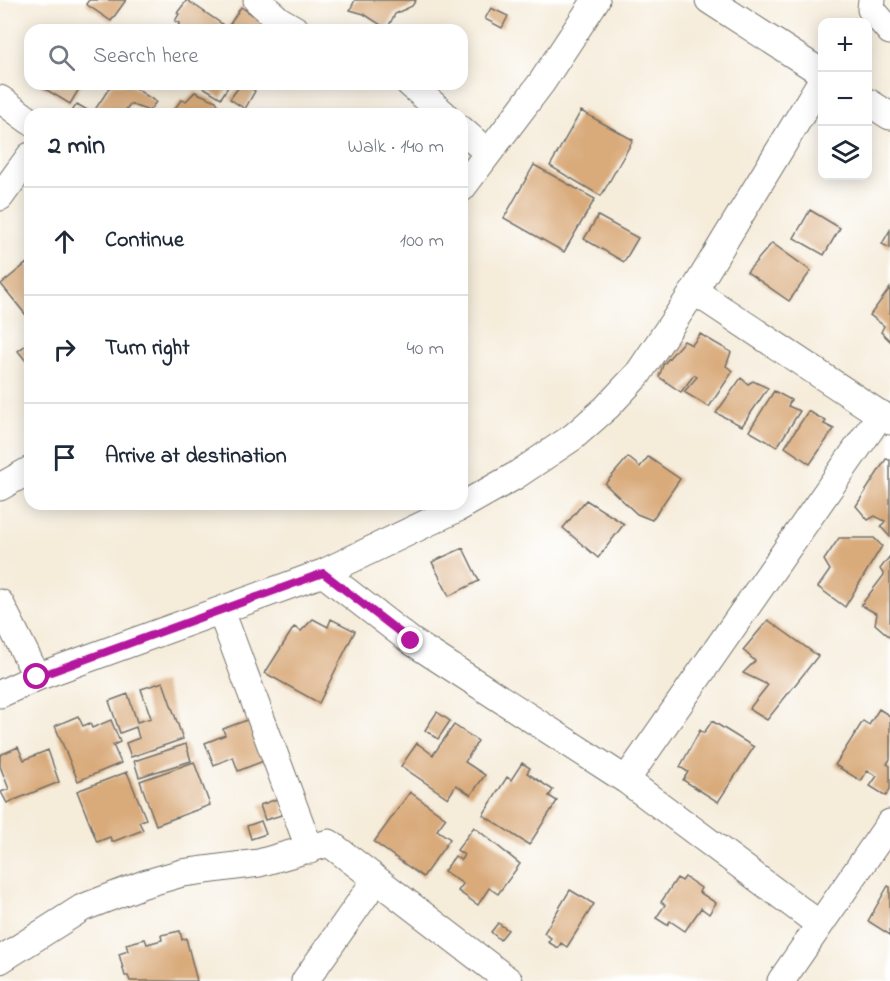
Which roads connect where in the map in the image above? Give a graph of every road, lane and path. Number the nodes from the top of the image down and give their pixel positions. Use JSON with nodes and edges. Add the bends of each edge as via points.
{"nodes":[{"id":1,"x":257,"y":0,"type":"edge"},
{"id":2,"x":596,"y":0,"type":"edge"},
{"id":3,"x":710,"y":0,"type":"edge"},
{"id":4,"x":872,"y":0,"type":"edge"},
{"id":5,"x":286,"y":24,"type":"edge"},
{"id":6,"x":890,"y":31,"type":"edge"},
{"id":7,"x":820,"y":72,"type":"edge"},
{"id":8,"x":818,"y":87,"type":"edge"},
{"id":9,"x":417,"y":90,"type":"edge"},
{"id":10,"x":0,"y":99,"type":"edge"},
{"id":11,"x":872,"y":105,"type":"edge"},
{"id":12,"x":437,"y":108,"type":"edge"},
{"id":13,"x":890,"y":116,"type":"edge"},
{"id":14,"x":24,"y":117,"type":"edge"},
{"id":15,"x":468,"y":135,"type":"edge"},
{"id":16,"x":488,"y":153,"type":"junction"},
{"id":17,"x":24,"y":164,"type":"edge"},
{"id":18,"x":468,"y":180,"type":"edge"},
{"id":19,"x":0,"y":197,"type":"edge"},
{"id":20,"x":694,"y":291,"type":"junction"},
{"id":21,"x":885,"y":418,"type":"edge"},
{"id":22,"x":24,"y":474,"type":"edge"},
{"id":23,"x":0,"y":488,"type":"edge"},
{"id":24,"x":468,"y":502,"type":"edge"},
{"id":25,"x":454,"y":510,"type":"edge"},
{"id":26,"x":323,"y":573,"type":"junction"},
{"id":27,"x":0,"y":603,"type":"edge"},
{"id":28,"x":221,"y":610,"type":"junction"},
{"id":29,"x":37,"y":677,"type":"junction"},
{"id":30,"x":0,"y":694,"type":"edge"},
{"id":31,"x":626,"y":780,"type":"junction"},
{"id":32,"x":890,"y":823,"type":"edge"},
{"id":33,"x":310,"y":850,"type":"junction"},
{"id":34,"x":375,"y":881,"type":"junction"},
{"id":35,"x":819,"y":924,"type":"junction"},
{"id":36,"x":0,"y":960,"type":"edge"},
{"id":37,"x":305,"y":981,"type":"edge"},
{"id":38,"x":509,"y":981,"type":"edge"},
{"id":39,"x":780,"y":981,"type":"edge"}],
"edges":[{"from":1,"to":5,"type":"street"},
{"from":2,"to":16,"type":"street"},
{"from":3,"to":7,"type":"street"},
{"from":4,"to":6,"type":"street","via":[[871,9]]},
{"from":8,"to":20,"type":"street"},
{"from":9,"to":12,"type":"street"},
{"from":10,"to":14,"type":"street"},
{"from":11,"to":13,"type":"street"},
{"from":15,"to":16,"type":"street"},
{"from":16,"to":18,"type":"street"},
{"from":17,"to":19,"type":"street"},
{"from":20,"to":21,"type":"street"},
{"from":20,"to":24,"type":"street","via":[[638,374],[607,407],[573,437]]},
{"from":21,"to":31,"type":"street"},
{"from":22,"to":23,"type":"street"},
{"from":25,"to":26,"type":"street"},
{"from":26,"to":28,"type":"street"},
{"from":26,"to":31,"type":"street","via":[[411,641]]},
{"from":27,"to":29,"type":"street"},
{"from":28,"to":29,"type":"street"},
{"from":28,"to":33,"type":"street"},
{"from":29,"to":30,"type":"street"},
{"from":31,"to":35,"type":"street"},
{"from":32,"to":35,"type":"street"},
{"from":33,"to":34,"type":"street","via":[[329,843]]},
{"from":33,"to":36,"type":"street","via":[[259,863],[182,873],[144,884],[82,908]]},
{"from":34,"to":37,"type":"street"},
{"from":34,"to":38,"type":"street"},
{"from":35,"to":39,"type":"street"}]}
